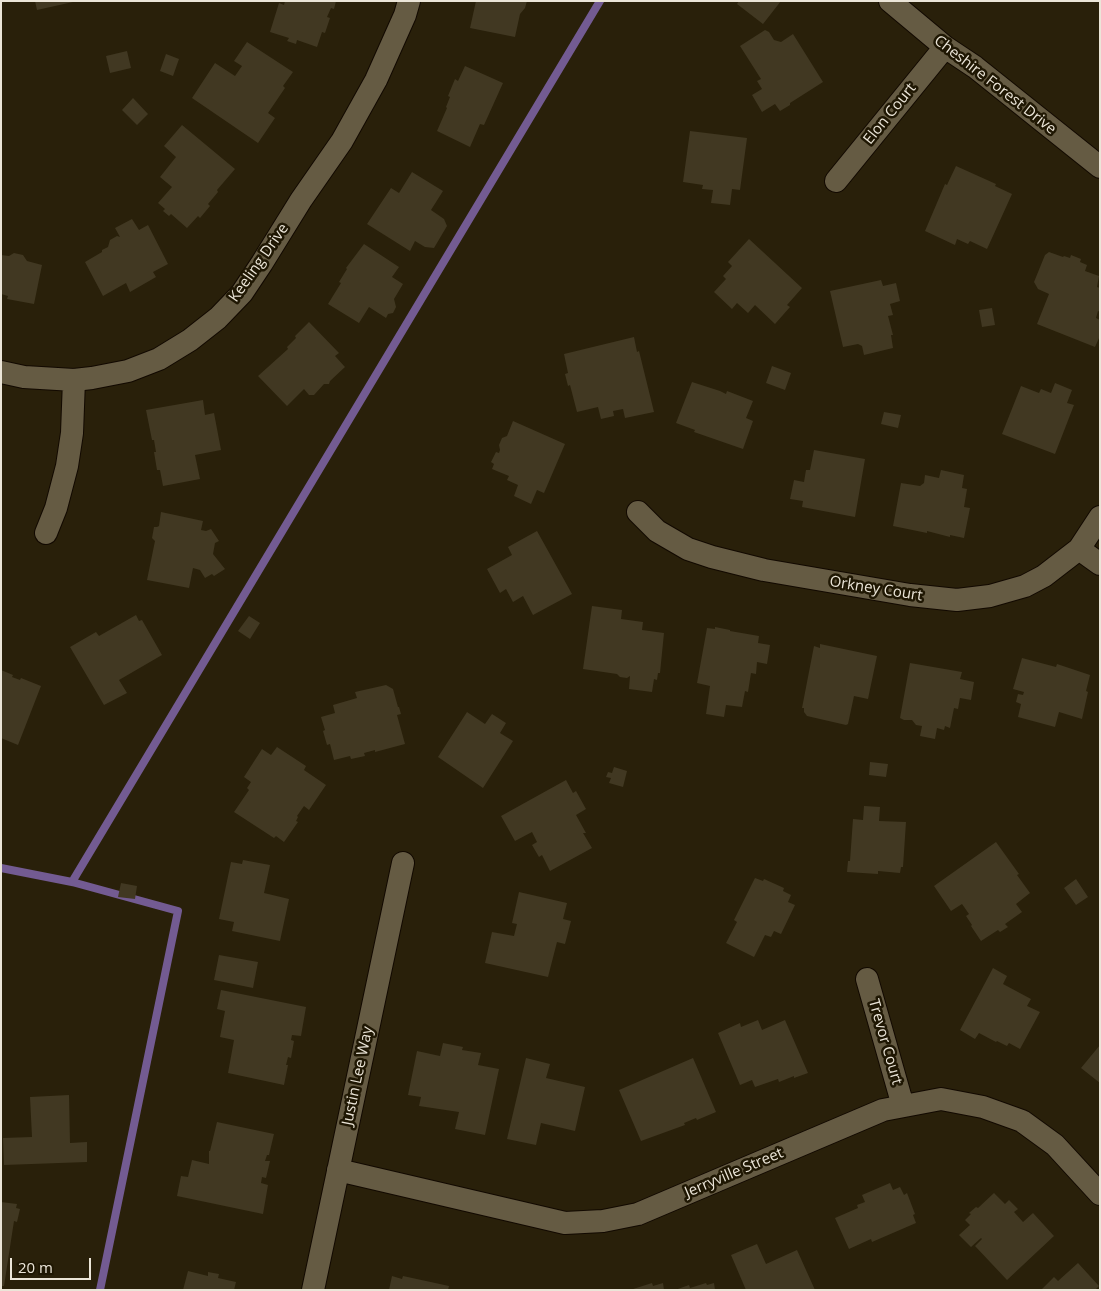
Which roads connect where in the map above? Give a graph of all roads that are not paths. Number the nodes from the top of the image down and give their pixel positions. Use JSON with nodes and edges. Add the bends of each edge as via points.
{"nodes":[{"id":1,"x":409,"y":1,"type":"edge"},
{"id":2,"x":890,"y":1,"type":"edge"},
{"id":3,"x":945,"y":47,"type":"junction"},
{"id":4,"x":1100,"y":167,"type":"edge"},
{"id":5,"x":836,"y":181,"type":"dead end"},
{"id":6,"x":1,"y":372,"type":"edge"},
{"id":7,"x":74,"y":380,"type":"junction"},
{"id":8,"x":638,"y":512,"type":"dead end"},
{"id":9,"x":1100,"y":517,"type":"edge"},
{"id":10,"x":46,"y":533,"type":"dead end"},
{"id":11,"x":1079,"y":549,"type":"junction"},
{"id":12,"x":1100,"y":564,"type":"edge"},
{"id":13,"x":403,"y":863,"type":"dead end"},
{"id":14,"x":867,"y":979,"type":"dead end"},
{"id":15,"x":903,"y":1106,"type":"junction"},
{"id":16,"x":338,"y":1170,"type":"junction"},
{"id":17,"x":1100,"y":1194,"type":"edge"},
{"id":18,"x":313,"y":1290,"type":"edge"}],
"edges":[{"from":1,"to":7,"type":"street","name":"Keeling Drive","via":[[406,15],[376,80],[342,141],[242,293],[218,318],[159,359],[128,371]]},
{"from":2,"to":3,"type":"street","name":"Cheshire Forest Drive"},
{"from":3,"to":4,"type":"street","name":"Cheshire Forest Drive","via":[[975,67]]},
{"from":3,"to":5,"type":"street","name":"Elon Court"},
{"from":6,"to":7,"type":"street","name":"Keeling Drive"},
{"from":7,"to":10,"type":"street","via":[[67,466]]},
{"from":8,"to":11,"type":"street","name":"Orkney Court","via":[[657,531],[688,549],[712,557],[774,572],[910,596],[958,600],[990,596],[1025,586],[1044,576]]},
{"from":9,"to":11,"type":"street","name":"Orkney Court"},
{"from":11,"to":12,"type":"street"},
{"from":13,"to":16,"type":"street","name":"Justin Lee Way"},
{"from":14,"to":15,"type":"street","name":"Trevor Court"},
{"from":15,"to":16,"type":"street","name":"Jerryville Street","via":[[883,1110],[638,1214],[603,1221],[565,1223]]},
{"from":15,"to":17,"type":"street","name":"Jerryville Street","via":[[940,1099],[983,1107],[1022,1121],[1055,1145]]},
{"from":16,"to":18,"type":"street","name":"Justin Lee Way"}]}
